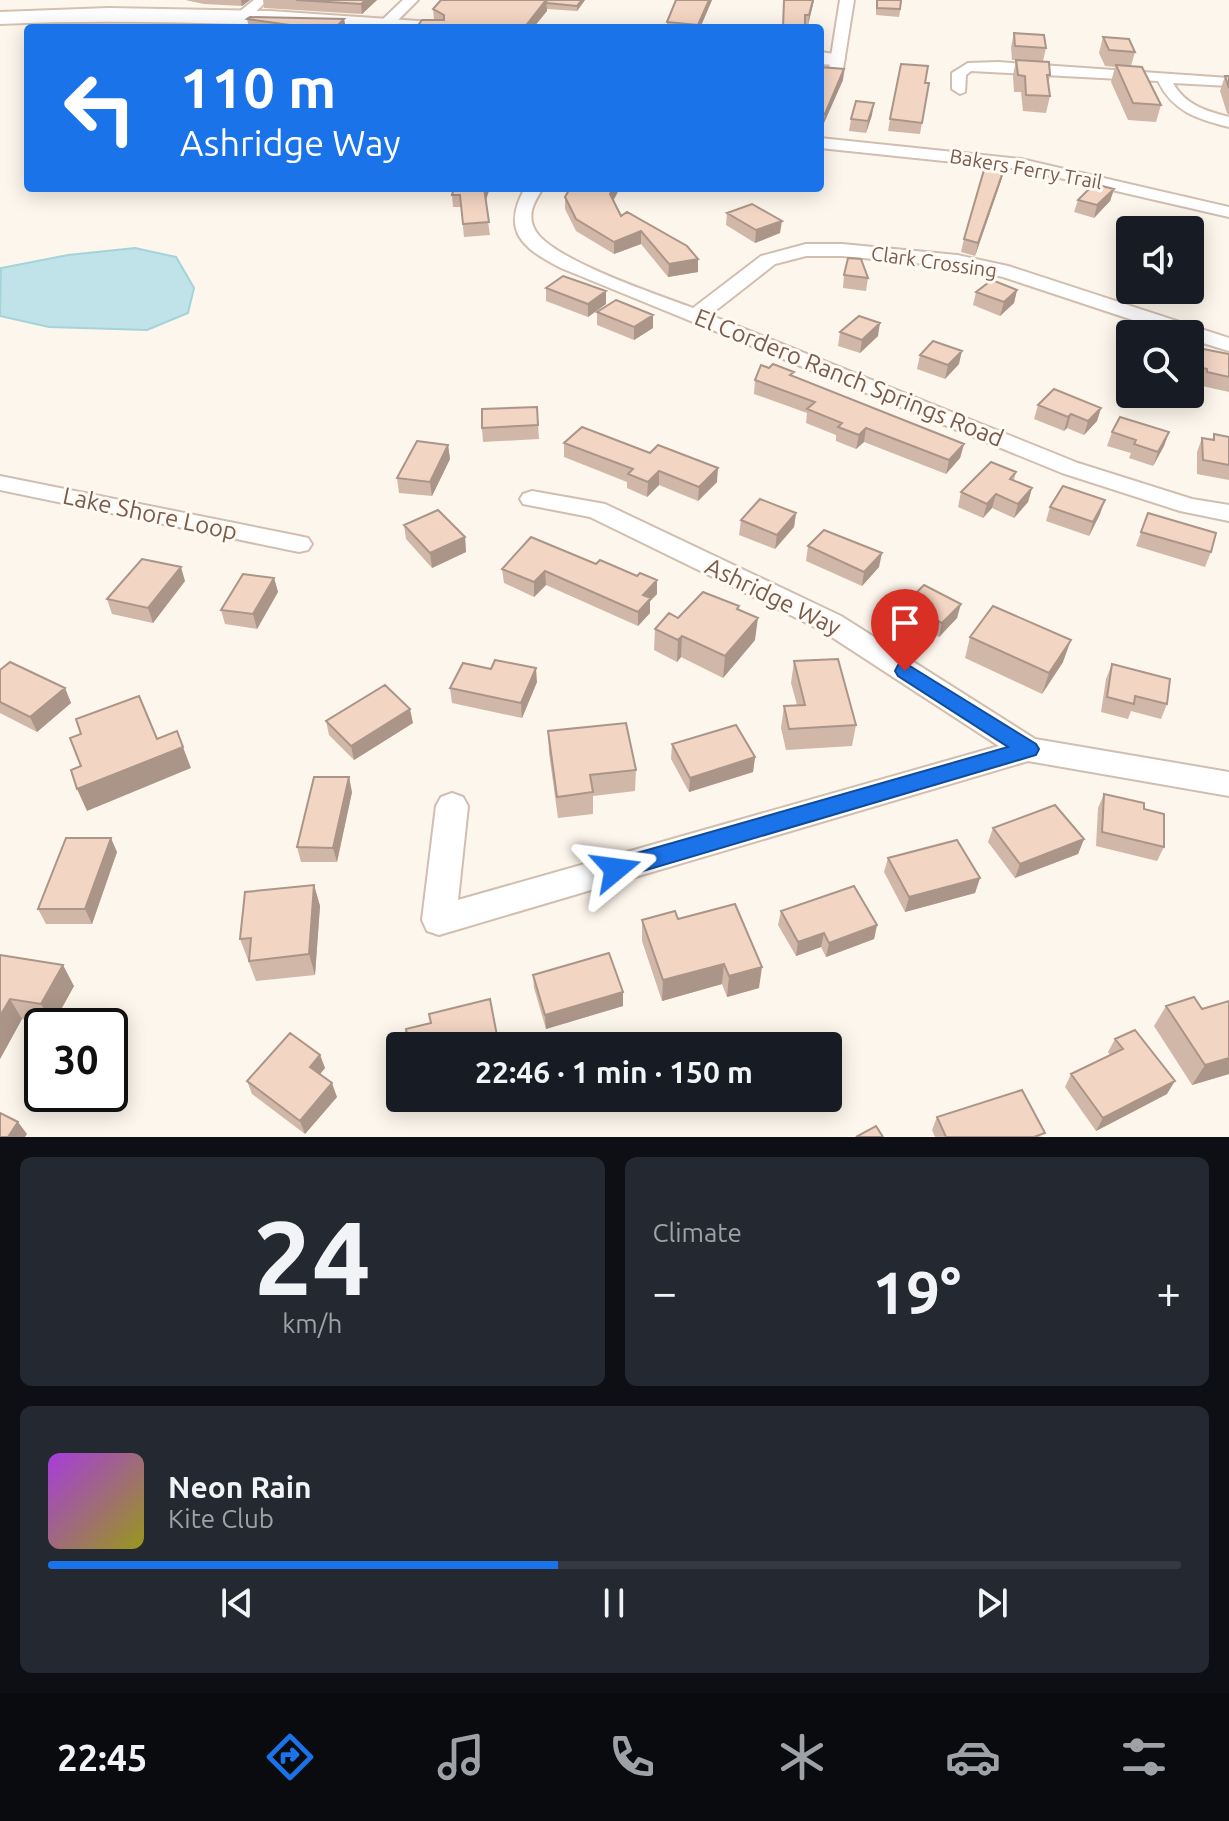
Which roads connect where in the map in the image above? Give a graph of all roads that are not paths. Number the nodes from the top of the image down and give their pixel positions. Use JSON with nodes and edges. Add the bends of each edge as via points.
{"nodes":[{"id":1,"x":262,"y":0,"type":"edge"},
{"id":2,"x":411,"y":0,"type":"edge"},
{"id":3,"x":847,"y":0,"type":"edge"},
{"id":4,"x":244,"y":15,"type":"junction"},
{"id":5,"x":0,"y":18,"type":"edge"},
{"id":6,"x":386,"y":24,"type":"joint"},
{"id":7,"x":830,"y":64,"type":"edge"},
{"id":8,"x":1163,"y":77,"type":"junction"},
{"id":9,"x":1229,"y":82,"type":"edge"},
{"id":10,"x":960,"y":89,"type":"dead end"},
{"id":11,"x":1229,"y":122,"type":"edge"},
{"id":12,"x":824,"y":143,"type":"edge"},
{"id":13,"x":532,"y":192,"type":"edge"},
{"id":14,"x":1229,"y":212,"type":"edge"},
{"id":15,"x":696,"y":316,"type":"junction"},
{"id":16,"x":1229,"y":345,"type":"edge"},
{"id":17,"x":0,"y":483,"type":"edge"},
{"id":18,"x":532,"y":499,"type":"dead end"},
{"id":19,"x":1229,"y":513,"type":"edge"},
{"id":20,"x":299,"y":544,"type":"dead end"},
{"id":21,"x":1028,"y":749,"type":"junction"},
{"id":22,"x":1229,"y":784,"type":"edge"},
{"id":23,"x":452,"y":806,"type":"dead end"}],
"edges":[{"from":1,"to":4,"type":"street"},
{"from":2,"to":6,"type":"street"},
{"from":3,"to":7,"type":"street"},
{"from":4,"to":5,"type":"street","via":[[137,12]]},
{"from":4,"to":6,"type":"street"},
{"from":8,"to":9,"type":"street"},
{"from":8,"to":10,"type":"street","via":[[968,67],[959,73]]},
{"from":8,"to":11,"type":"street","via":[[1179,104]]},
{"from":12,"to":14,"type":"street","name":"Bakers Ferry Trail","via":[[1021,164]]},
{"from":13,"to":15,"type":"street","name":"El Cordero Ranch Springs Road","via":[[521,214],[526,232],[538,246]]},
{"from":15,"to":16,"type":"street","name":"Clark Crossing","via":[[768,260],[806,250],[842,250],[957,261],[1008,272]]},
{"from":15,"to":19,"type":"street","name":"El Cordero Ranch Springs Road","via":[[1070,468],[1189,506]]},
{"from":17,"to":20,"type":"street","name":"Lake Shore Loop"},
{"from":18,"to":21,"type":"street","name":"Ashridge Way","via":[[596,510],[831,623]]},
{"from":21,"to":22,"type":"street","name":"Ashridge Way"},
{"from":21,"to":23,"type":"street","via":[[439,920]]}]}
